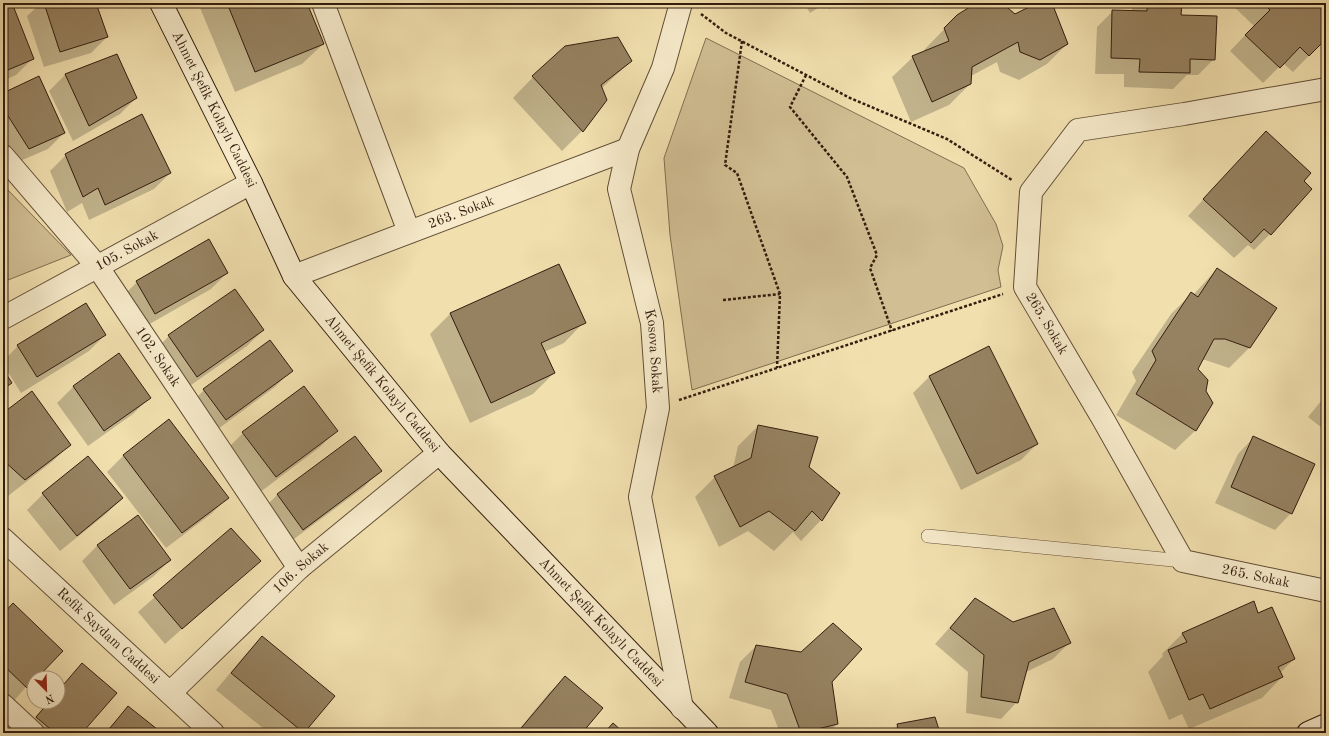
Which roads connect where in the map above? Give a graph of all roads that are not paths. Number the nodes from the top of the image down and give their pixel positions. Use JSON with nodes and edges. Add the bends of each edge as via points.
{"nodes":[{"id":1,"x":161,"y":3,"type":"edge"},
{"id":2,"x":323,"y":3,"type":"edge"},
{"id":3,"x":689,"y":7,"type":"edge"},
{"id":4,"x":1326,"y":88,"type":"edge"},
{"id":5,"x":628,"y":149,"type":"junction"},
{"id":6,"x":3,"y":156,"type":"edge"},
{"id":7,"x":251,"y":183,"type":"junction"},
{"id":8,"x":409,"y":232,"type":"junction"},
{"id":9,"x":97,"y":266,"type":"junction"},
{"id":10,"x":294,"y":276,"type":"junction"},
{"id":11,"x":3,"y":318,"type":"edge"},
{"id":12,"x":439,"y":453,"type":"junction"},
{"id":13,"x":928,"y":536,"type":"dead end"},
{"id":14,"x":3,"y":539,"type":"edge"},
{"id":15,"x":1183,"y":561,"type":"junction"},
{"id":16,"x":299,"y":568,"type":"junction"},
{"id":17,"x":1326,"y":590,"type":"edge"},
{"id":18,"x":170,"y":693,"type":"junction"},
{"id":19,"x":3,"y":706,"type":"edge"},
{"id":20,"x":682,"y":708,"type":"junction"},
{"id":21,"x":1326,"y":725,"type":"edge"},
{"id":22,"x":33,"y":733,"type":"edge"},
{"id":23,"x":214,"y":733,"type":"edge"},
{"id":24,"x":698,"y":733,"type":"edge"},
{"id":25,"x":707,"y":733,"type":"edge"},
{"id":26,"x":1308,"y":733,"type":"edge"}],
"edges":[{"from":1,"to":7,"type":"street","name":"Ahmet Şefik Kolaylı Caddesi"},
{"from":2,"to":8,"type":"street"},
{"from":3,"to":5,"type":"street","name":"Kosova Sokak"},
{"from":4,"to":15,"type":"street","name":"265. Sokak","via":[[1078,130],[1031,192],[1025,287],[1103,418]]},
{"from":5,"to":8,"type":"street","name":"263. Sokak"},
{"from":5,"to":20,"type":"street","name":"Kosova Sokak","via":[[619,189],[652,323],[658,408],[640,498]]},
{"from":6,"to":9,"type":"street","name":"102. Sokak"},
{"from":7,"to":9,"type":"street","name":"105. Sokak"},
{"from":7,"to":10,"type":"street","name":"Ahmet Şefik Kolaylı Caddesi"},
{"from":8,"to":10,"type":"street","name":"263. Sokak"},
{"from":9,"to":11,"type":"street","name":"105. Sokak"},
{"from":9,"to":16,"type":"street","name":"102. Sokak"},
{"from":10,"to":12,"type":"street","name":"Ahmet Şefik Kolaylı Caddesi"},
{"from":12,"to":16,"type":"street","name":"106. Sokak"},
{"from":12,"to":20,"type":"street","name":"Ahmet Şefik Kolaylı Caddesi"},
{"from":13,"to":15,"type":"lane"},
{"from":14,"to":18,"type":"street","name":"Refik Saydam Caddesi"},
{"from":15,"to":17,"type":"street","name":"265. Sokak"},
{"from":16,"to":18,"type":"street","name":"106. Sokak"},
{"from":18,"to":23,"type":"street","name":"Refik Saydam Caddesi"},
{"from":19,"to":22,"type":"street"},
{"from":20,"to":24,"type":"street"},
{"from":20,"to":25,"type":"street"},
{"from":21,"to":26,"type":"street"}]}
